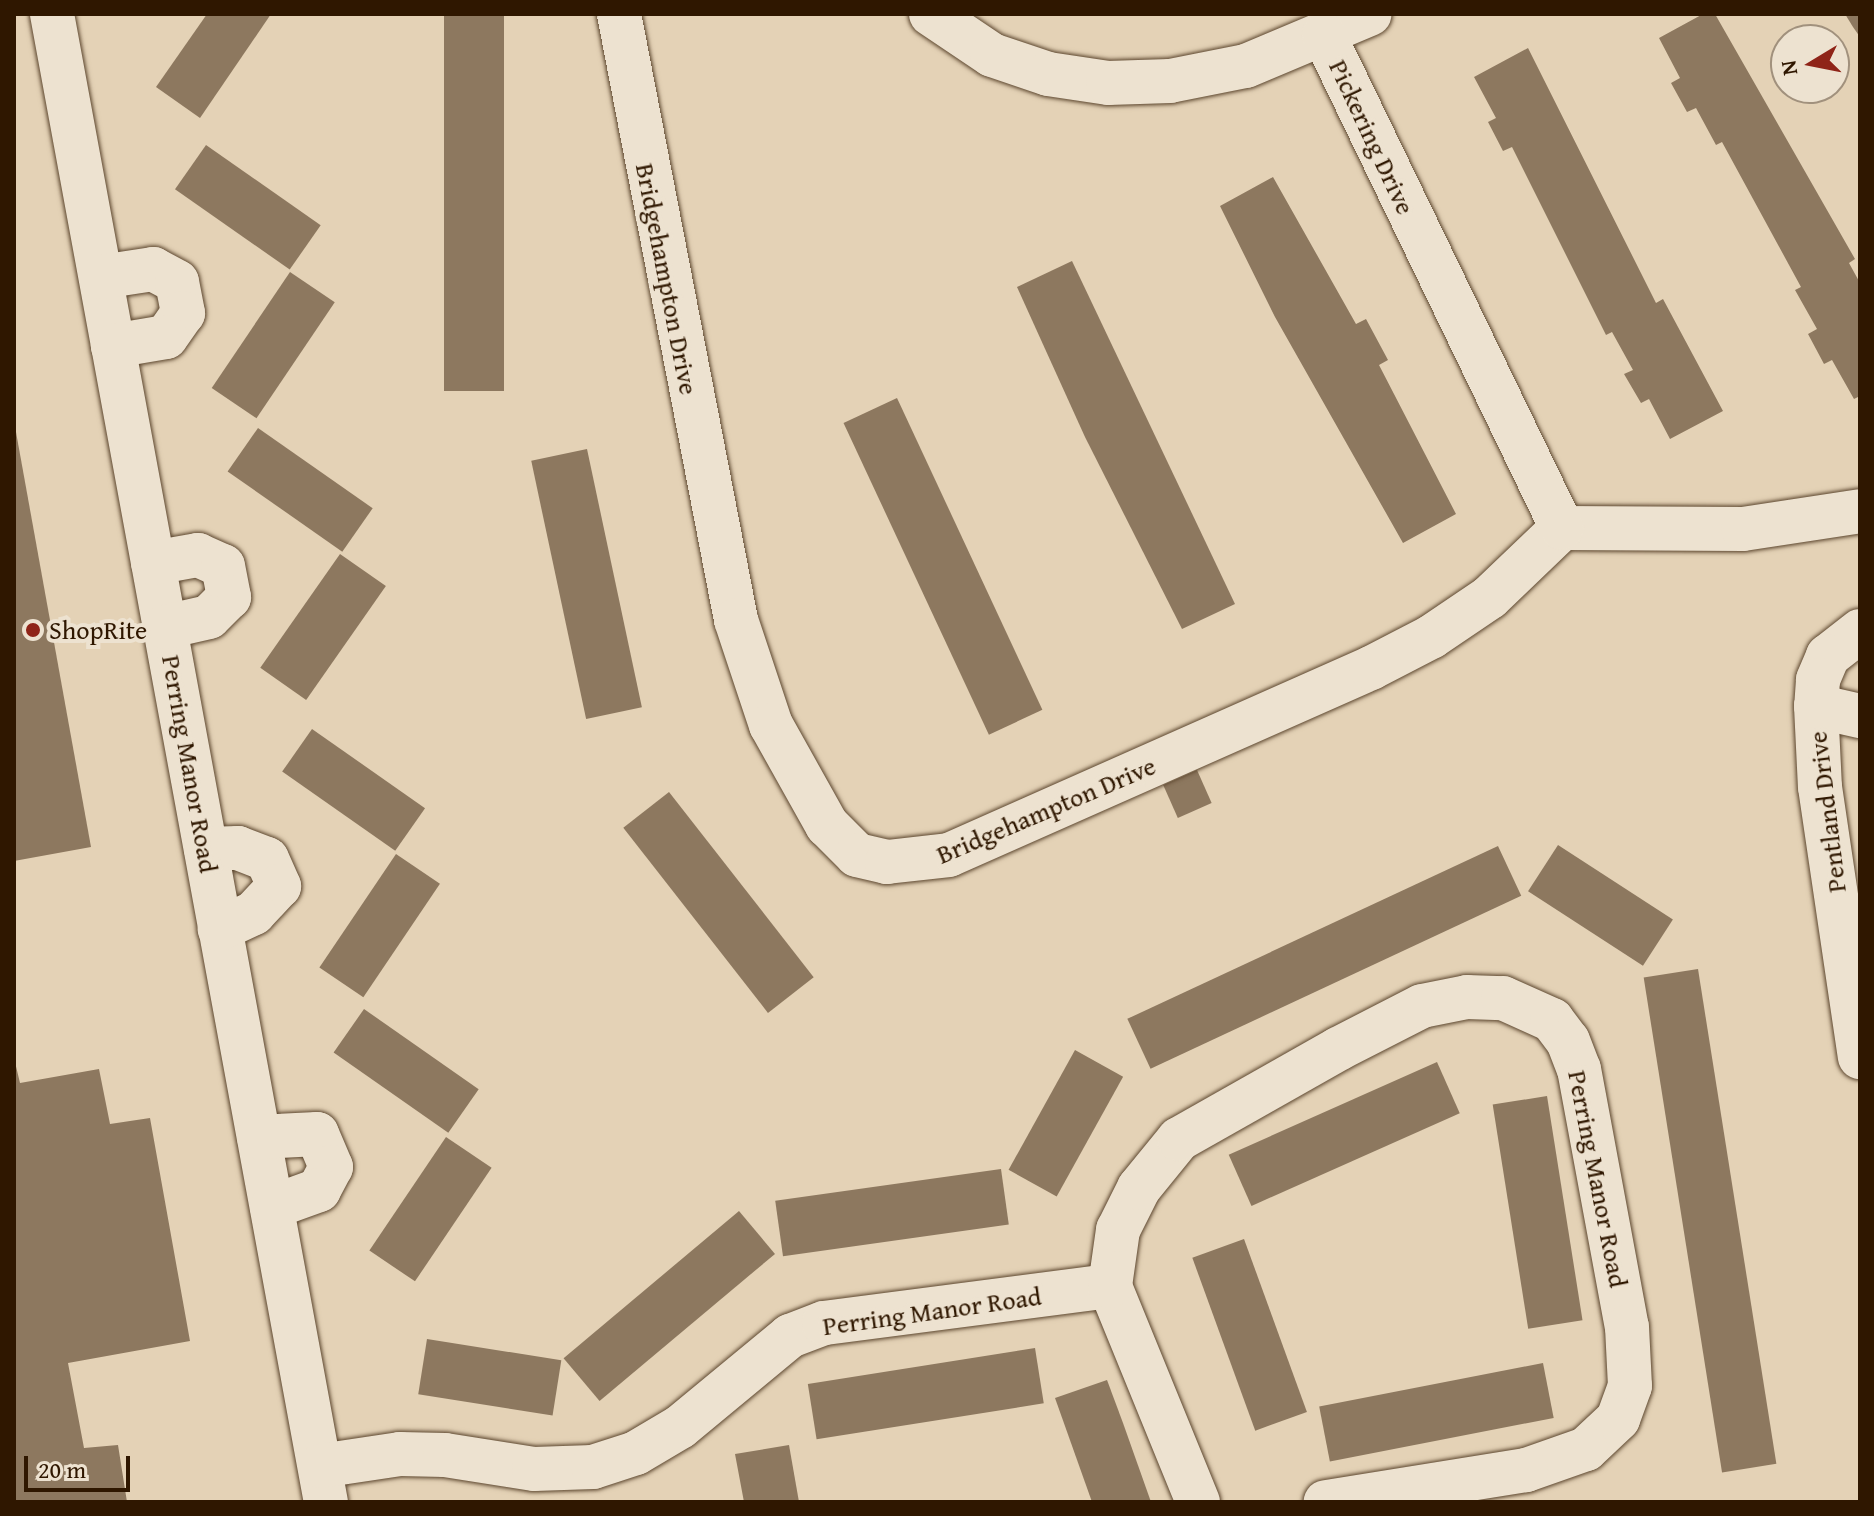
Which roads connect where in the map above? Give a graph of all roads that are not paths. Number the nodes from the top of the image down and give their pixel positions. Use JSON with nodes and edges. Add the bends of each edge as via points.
{"nodes":[{"id":1,"x":52,"y":14,"type":"edge"},
{"id":2,"x":619,"y":14,"type":"edge"},
{"id":3,"x":931,"y":14,"type":"edge"},
{"id":4,"x":1370,"y":14,"type":"edge"},
{"id":5,"x":1324,"y":35,"type":"junction"},
{"id":6,"x":101,"y":277,"type":"junction"},
{"id":7,"x":113,"y":346,"type":"junction"},
{"id":8,"x":1860,"y":511,"type":"edge"},
{"id":9,"x":1562,"y":528,"type":"junction"},
{"id":10,"x":153,"y":563,"type":"junction"},
{"id":11,"x":165,"y":627,"type":"junction"},
{"id":12,"x":1860,"y":631,"type":"edge"},
{"id":13,"x":1816,"y":706,"type":"junction"},
{"id":14,"x":1860,"y":716,"type":"edge"},
{"id":15,"x":1844,"y":846,"type":"edge"},
{"id":16,"x":206,"y":849,"type":"junction"},
{"id":17,"x":220,"y":929,"type":"junction"},
{"id":18,"x":1854,"y":976,"type":"edge"},
{"id":19,"x":1860,"y":1057,"type":"edge"},
{"id":20,"x":259,"y":1137,"type":"junction"},
{"id":21,"x":272,"y":1207,"type":"junction"},
{"id":22,"x":1110,"y":1286,"type":"junction"},
{"id":23,"x":323,"y":1484,"type":"edge"},
{"id":24,"x":1198,"y":1502,"type":"edge"},
{"id":25,"x":1326,"y":1502,"type":"edge"}],
"edges":[{"from":1,"to":6,"type":"street","name":"Perring Manor Road"},
{"from":2,"to":9,"type":"street","name":"Bridgehampton Drive","via":[[736,620],[771,725],[827,825],[857,855],[887,862],[949,855],[1371,668],[1431,637],[1490,597]]},
{"from":3,"to":5,"type":"street","name":"Pickering Drive","via":[[992,55],[1048,74],[1108,83],[1170,81],[1246,66]]},
{"from":4,"to":5,"type":"street"},
{"from":5,"to":9,"type":"street","name":"Pickering Drive"},
{"from":6,"to":7,"type":"street","name":"Perring Manor Road"},
{"from":6,"to":7,"type":"street","via":[[153,269],[177,282],[183,313],[166,337]]},
{"from":7,"to":10,"type":"street","name":"Perring Manor Road"},
{"from":8,"to":9,"type":"street","via":[[1743,529]]},
{"from":10,"to":11,"type":"street","name":"Perring Manor Road"},
{"from":10,"to":11,"type":"street","via":[[198,555],[223,566],[229,597],[209,617]]},
{"from":11,"to":16,"type":"street","name":"Perring Manor Road"},
{"from":12,"to":13,"type":"street","name":"Pentland Drive","via":[[1828,656]]},
{"from":13,"to":14,"type":"street"},
{"from":13,"to":15,"type":"street","name":"Pentland Drive"},
{"from":15,"to":18,"type":"street","name":"Pentland Drive"},
{"from":16,"to":17,"type":"street","name":"Perring Manor Road"},
{"from":16,"to":17,"type":"street","via":[[238,848],[267,859],[279,886],[254,913]]},
{"from":17,"to":20,"type":"street","name":"Perring Manor Road"},
{"from":18,"to":19,"type":"street","name":"Pentland Drive"},
{"from":20,"to":21,"type":"street","name":"Perring Manor Road"},
{"from":20,"to":21,"type":"street","via":[[317,1134],[331,1167],[319,1190]]},
{"from":21,"to":23,"type":"street","name":"Perring Manor Road"},
{"from":22,"to":23,"type":"street","name":"Perring Manor Road","via":[[824,1323],[790,1336],[680,1427],[636,1453],[593,1467],[534,1469],[445,1455],[400,1454]]},
{"from":22,"to":24,"type":"street"},
{"from":22,"to":25,"type":"street","name":"Perring Manor Road","via":[[1118,1230],[1139,1188],[1179,1139],[1219,1112],[1422,1006],[1467,997],[1503,998],[1552,1020],[1579,1069],[1627,1327],[1630,1386],[1618,1419],[1586,1449],[1526,1470]]}]}
